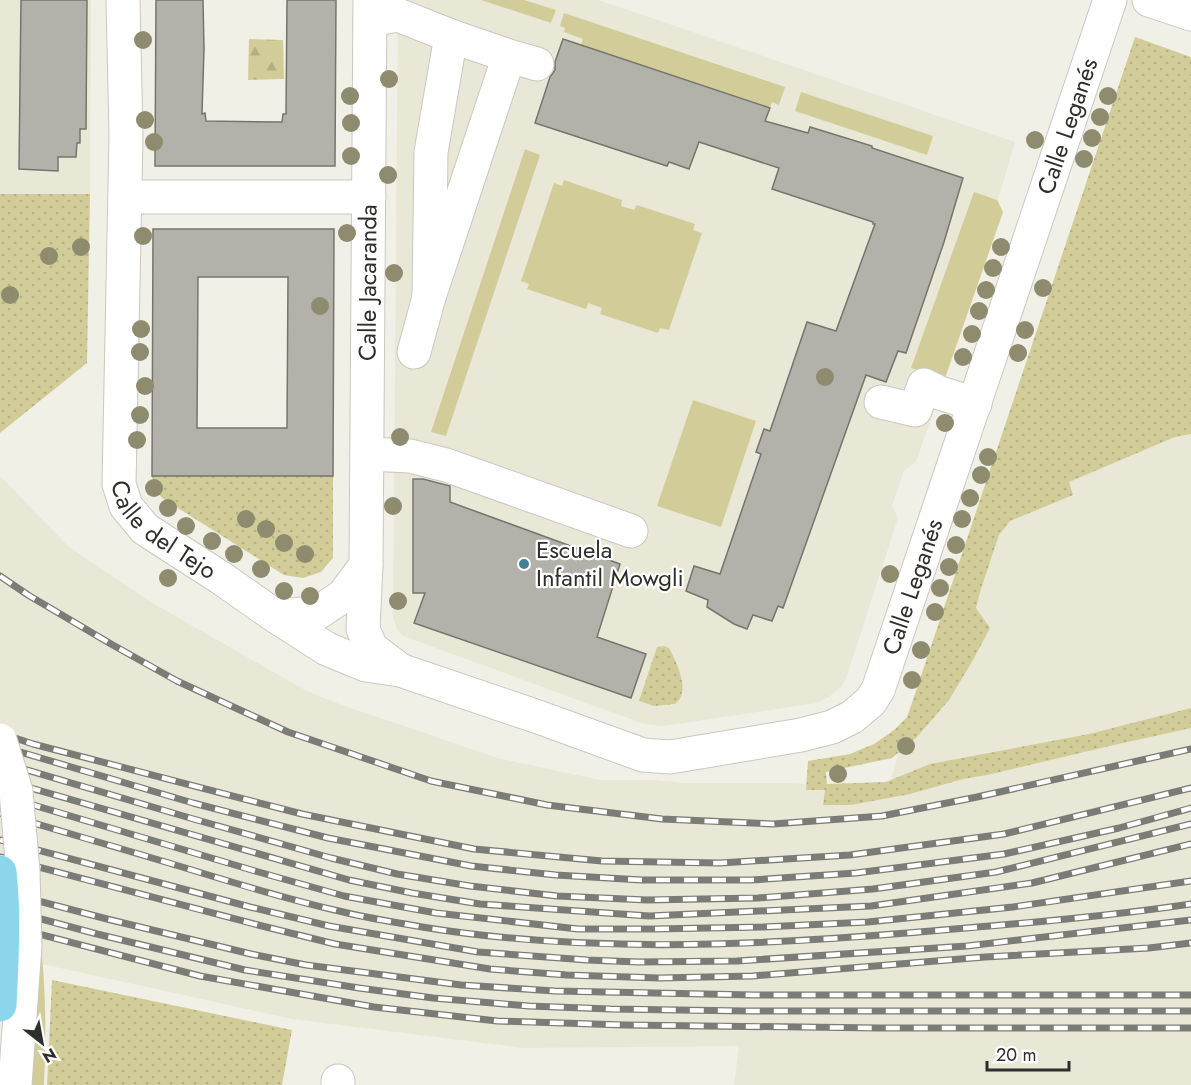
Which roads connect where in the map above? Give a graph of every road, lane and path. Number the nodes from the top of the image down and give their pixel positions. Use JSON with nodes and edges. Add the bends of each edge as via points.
{"nodes":[{"id":1,"x":123,"y":0,"type":"edge"},
{"id":2,"x":1110,"y":0,"type":"edge"},
{"id":3,"x":370,"y":10,"type":"edge"},
{"id":4,"x":451,"y":36,"type":"junction"},
{"id":5,"x":124,"y":197,"type":"junction"},
{"id":6,"x":369,"y":197,"type":"junction"},
{"id":7,"x":429,"y":297,"type":"junction"},
{"id":8,"x":414,"y":352,"type":"dead end"},
{"id":9,"x":881,"y":402,"type":"dead end"},
{"id":10,"x":975,"y":404,"type":"junction"},
{"id":11,"x":367,"y":454,"type":"junction"},
{"id":12,"x":631,"y":531,"type":"dead end"},
{"id":13,"x":366,"y":565,"type":"junction"},
{"id":14,"x":271,"y":613,"type":"junction"},
{"id":15,"x":400,"y":670,"type":"junction"},
{"id":16,"x":0,"y":740,"type":"edge"},
{"id":17,"x":0,"y":872,"type":"edge"},
{"id":18,"x":0,"y":1005,"type":"edge"},
{"id":19,"x":15,"y":1085,"type":"edge"}],
"edges":[{"from":1,"to":5,"type":"street","name":"Calle del Tejo"},
{"from":2,"to":10,"type":"street","name":"Calle Leganés"},
{"from":3,"to":4,"type":"street","via":[[398,15]]},
{"from":3,"to":6,"type":"street","name":"Calle Jacaranda"},
{"from":4,"to":7,"type":"street","via":[[431,152]]},
{"from":4,"to":7,"type":"street","via":[[523,60]]},
{"from":5,"to":6,"type":"street"},
{"from":5,"to":14,"type":"street","name":"Calle del Tejo","via":[[119,484],[126,506],[144,529]]},
{"from":6,"to":11,"type":"street","name":"Calle Jacaranda"},
{"from":7,"to":8,"type":"street"},
{"from":9,"to":10,"type":"street","via":[[915,410],[924,385]]},
{"from":10,"to":15,"type":"street","name":"Calle Leganés","via":[[878,690],[852,717],[831,727],[670,757],[643,755]]},
{"from":11,"to":12,"type":"street","via":[[410,456],[446,465]]},
{"from":11,"to":13,"type":"street","name":"Calle Jacaranda"},
{"from":13,"to":14,"type":"street","via":[[343,596],[319,612]]},
{"from":13,"to":15,"type":"street","name":"Calle Jacaranda","via":[[363,629],[371,648]]},
{"from":14,"to":15,"type":"street","name":"Calle del Tejo","via":[[327,649],[366,665]]},
{"from":16,"to":19,"type":"street","bridge":true,"via":[[16,791],[23,871],[25,946]]},
{"from":17,"to":18,"type":"main road","bridge":true}]}
